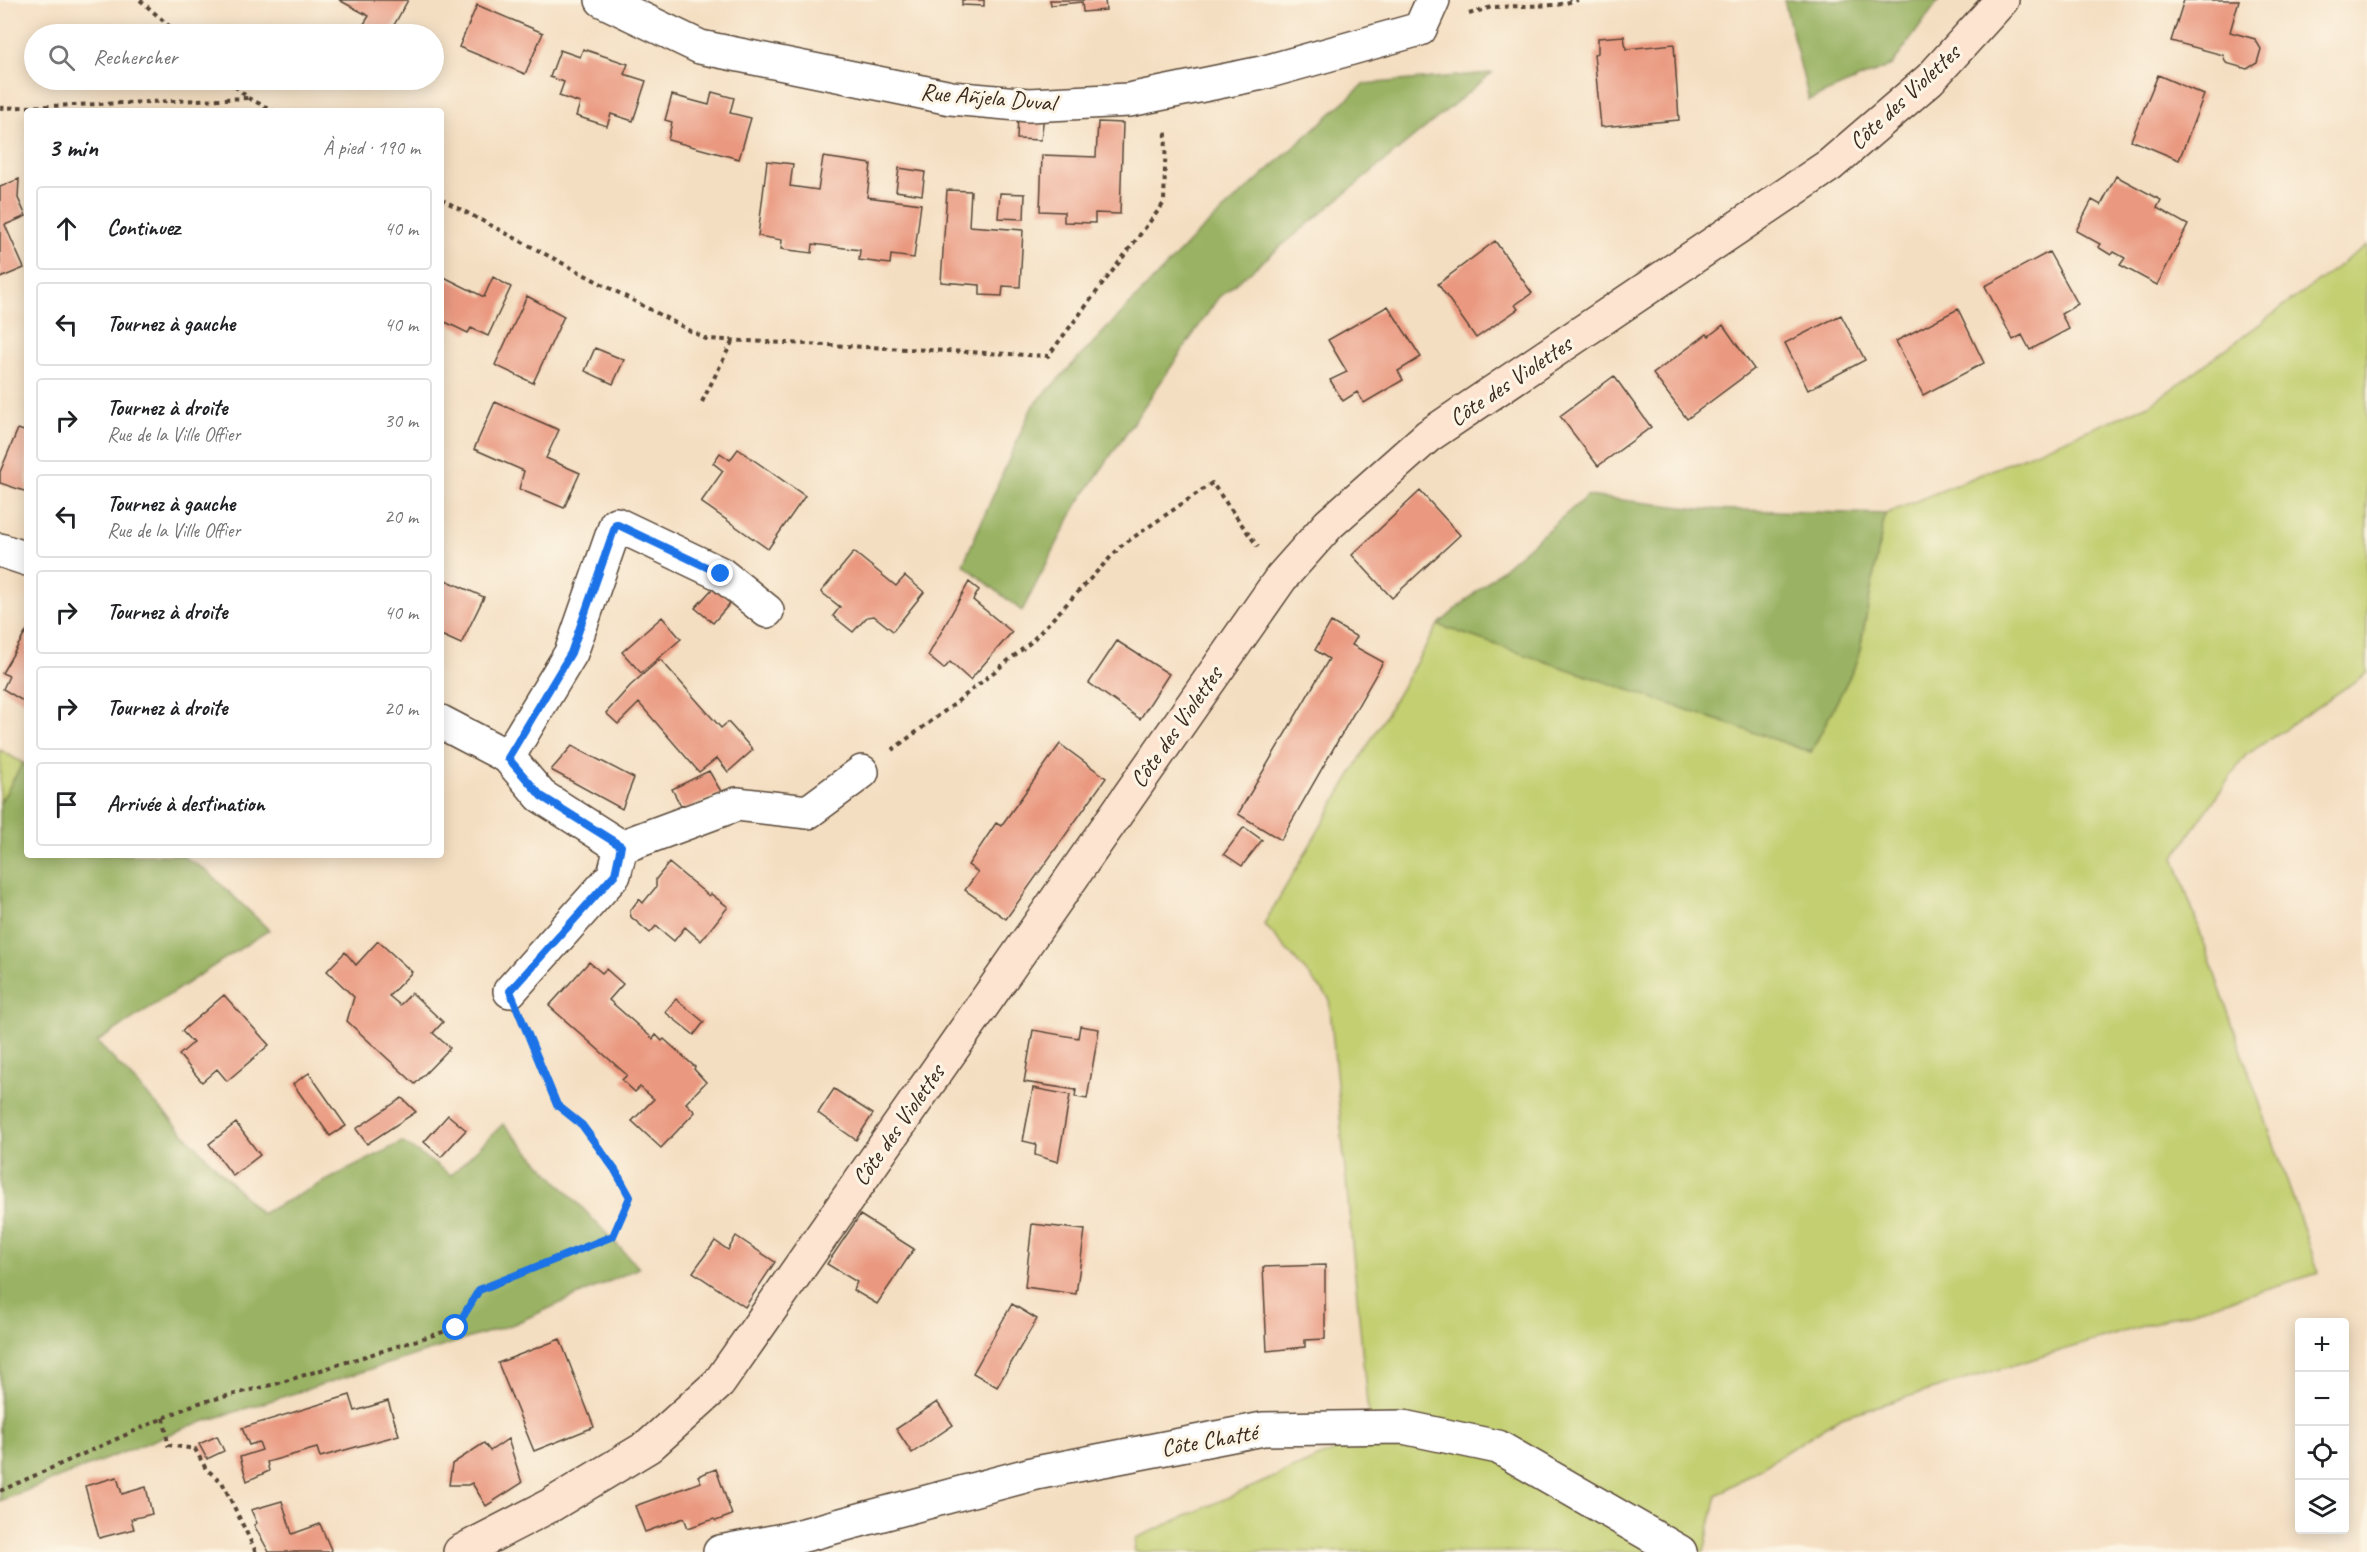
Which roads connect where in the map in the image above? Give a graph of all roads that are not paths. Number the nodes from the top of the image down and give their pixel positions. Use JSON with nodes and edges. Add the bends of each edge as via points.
{"nodes":[{"id":1,"x":602,"y":0,"type":"edge"},
{"id":2,"x":1433,"y":0,"type":"edge"},
{"id":3,"x":2002,"y":0,"type":"edge"},
{"id":4,"x":0,"y":550,"type":"edge"},
{"id":5,"x":24,"y":558,"type":"edge"},
{"id":6,"x":766,"y":611,"type":"dead end"},
{"id":7,"x":444,"y":724,"type":"edge"},
{"id":8,"x":508,"y":758,"type":"junction"},
{"id":9,"x":862,"y":772,"type":"road end"},
{"id":10,"x":621,"y":846,"type":"junction"},
{"id":11,"x":510,"y":991,"type":"road end"},
{"id":12,"x":460,"y":1552,"type":"edge"},
{"id":13,"x":720,"y":1552,"type":"edge"},
{"id":14,"x":1680,"y":1552,"type":"edge"}],
"edges":[{"from":1,"to":2,"type":"street","name":"Rue Añjela Duval","via":[[700,47],[951,98],[1029,105],[1129,100],[1262,73],[1419,29]]},
{"from":3,"to":12,"type":"street","name":"Côte des Violettes","via":[[1930,79],[1830,165],[1428,436],[1329,524],[1281,578],[719,1383],[648,1446],[551,1505]]},
{"from":4,"to":5,"type":"street"},
{"from":6,"to":8,"type":"street","via":[[721,574],[616,524],[571,653]]},
{"from":7,"to":8,"type":"street"},
{"from":8,"to":10,"type":"street","via":[[541,796]]},
{"from":9,"to":10,"type":"street","via":[[808,812],[737,804]]},
{"from":10,"to":11,"type":"street","via":[[615,874]]},
{"from":13,"to":14,"type":"street","name":"Côte Chatté","via":[[789,1539],[1036,1473],[1263,1429],[1403,1427],[1498,1447]]}]}
